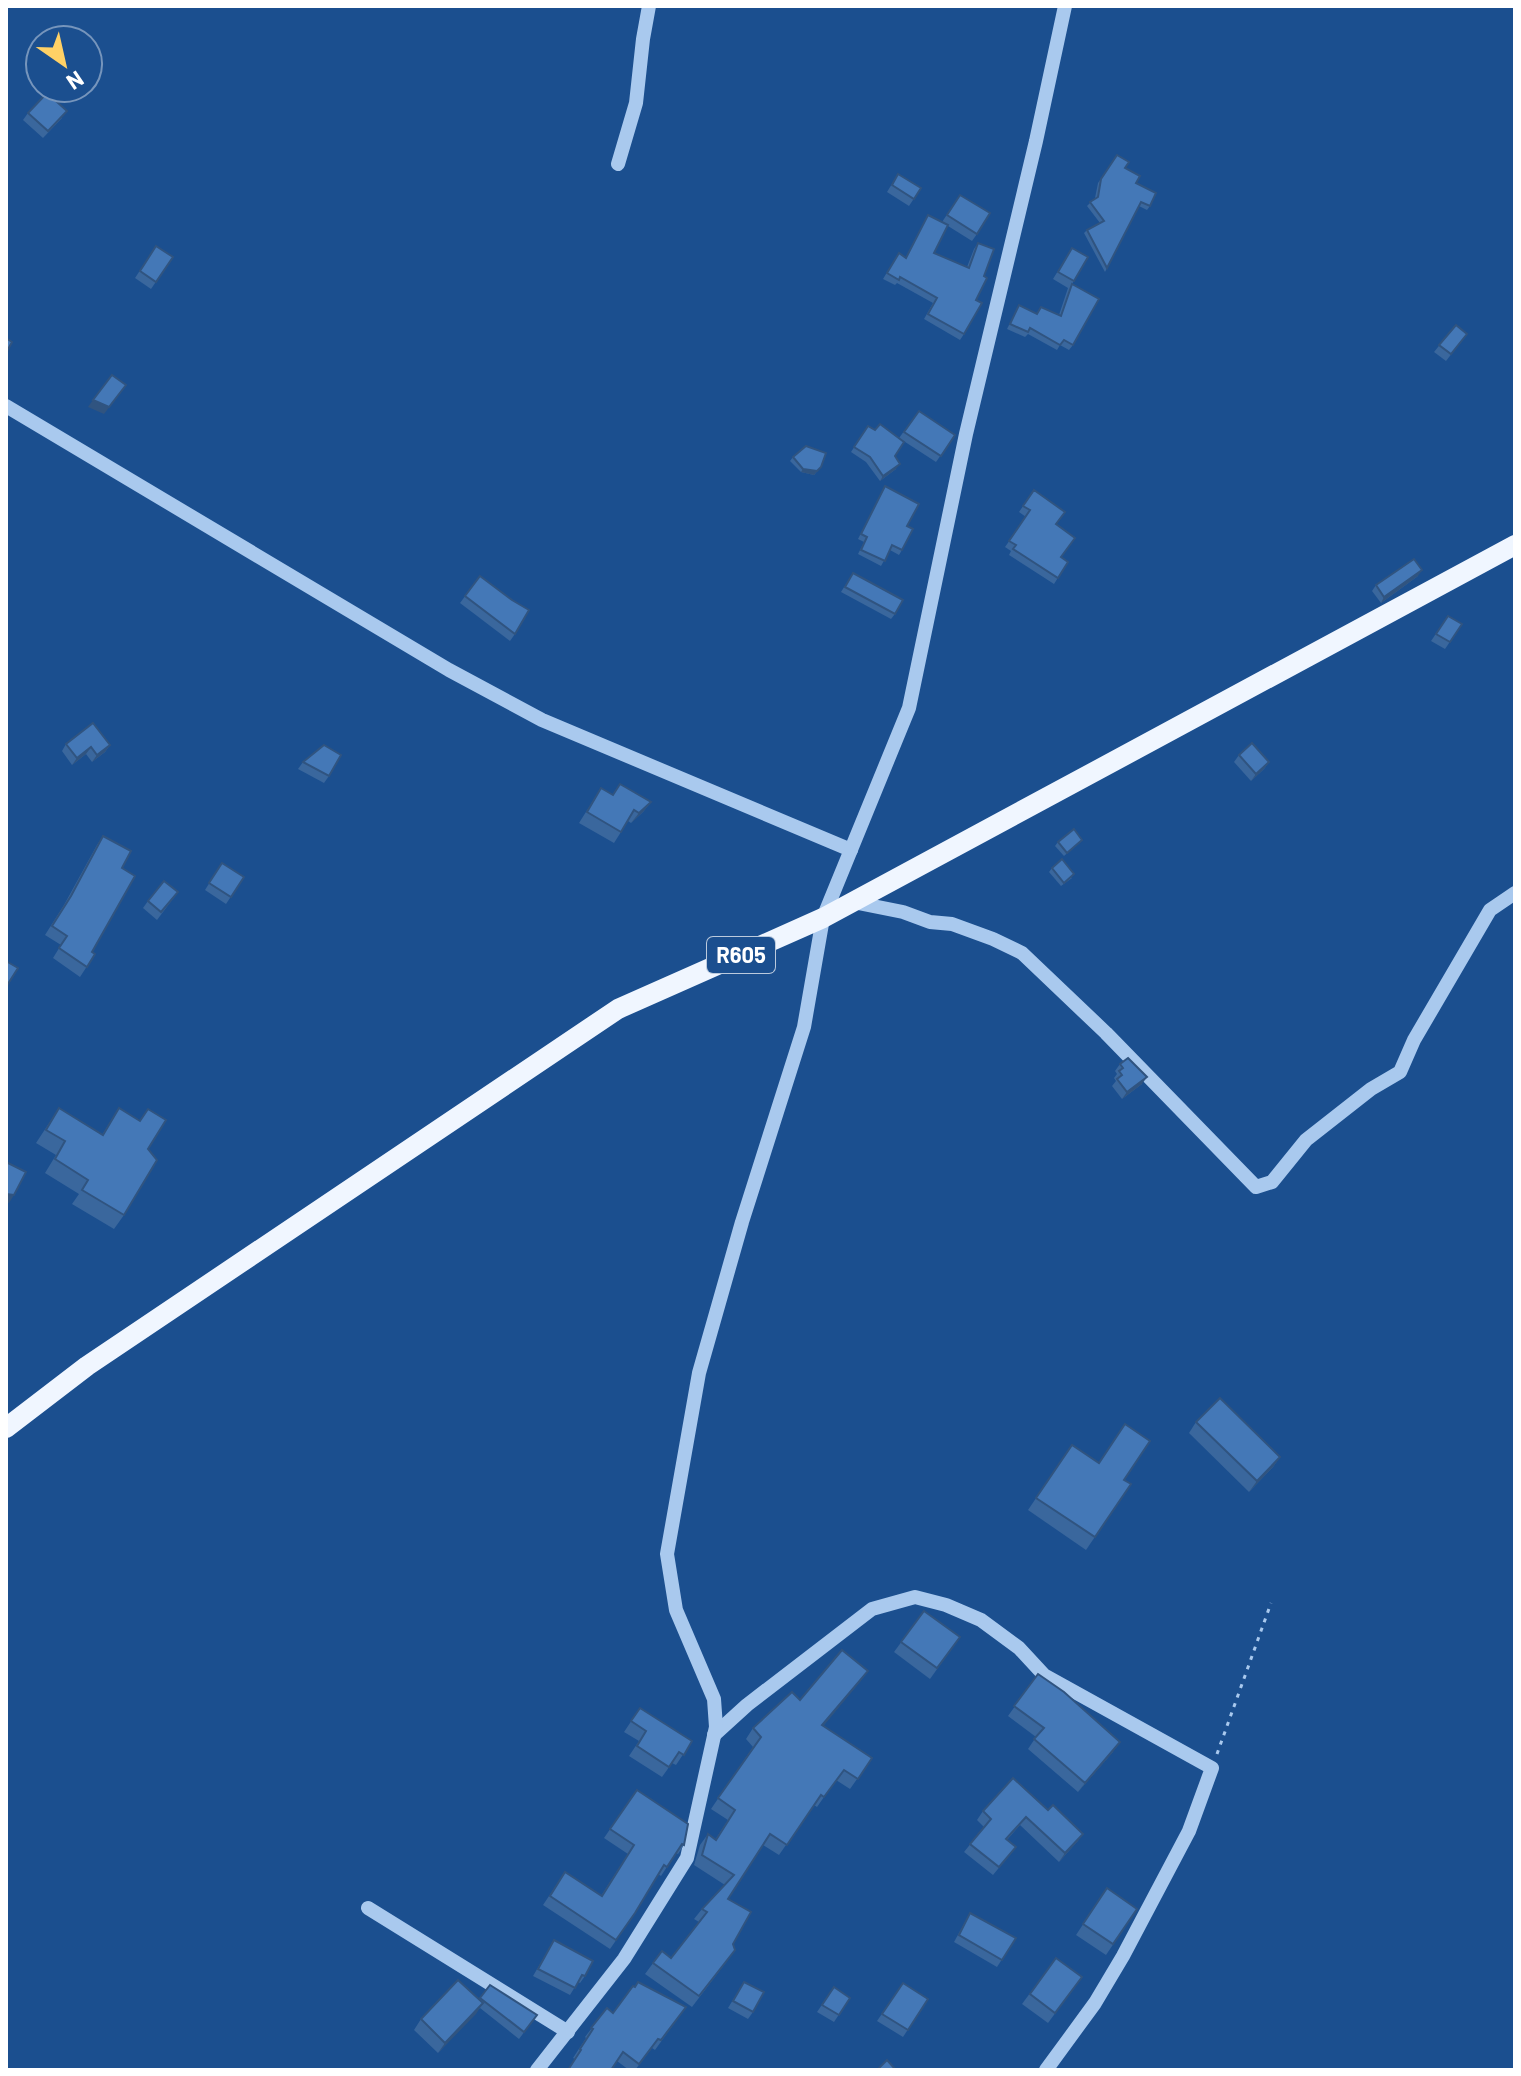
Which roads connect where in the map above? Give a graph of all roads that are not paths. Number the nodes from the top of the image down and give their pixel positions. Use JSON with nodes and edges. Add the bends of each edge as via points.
{"nodes":[{"id":1,"x":649,"y":6,"type":"edge"},
{"id":2,"x":1065,"y":6,"type":"edge"},
{"id":3,"x":618,"y":164,"type":"dead end"},
{"id":4,"x":6,"y":406,"type":"edge"},
{"id":5,"x":1515,"y":545,"type":"edge"},
{"id":6,"x":851,"y":850,"type":"junction"},
{"id":7,"x":1515,"y":893,"type":"edge"},
{"id":8,"x":853,"y":902,"type":"junction"},
{"id":9,"x":823,"y":918,"type":"junction"},
{"id":10,"x":6,"y":1428,"type":"edge"},
{"id":11,"x":714,"y":1735,"type":"junction"},
{"id":12,"x":368,"y":1908,"type":"dead end"},
{"id":13,"x":568,"y":2032,"type":"junction"},
{"id":14,"x":537,"y":2070,"type":"edge"},
{"id":15,"x":1046,"y":2070,"type":"edge"}],
"edges":[{"from":1,"to":3,"type":"street","via":[[636,103]]},
{"from":2,"to":6,"type":"street","via":[[909,708]]},
{"from":4,"to":6,"type":"street","via":[[542,720]]},
{"from":5,"to":8,"type":"main road","number":"R605"},
{"from":6,"to":9,"type":"street"},
{"from":7,"to":8,"type":"street","via":[[1490,910],[1400,1072],[1306,1140],[1272,1182],[1256,1187],[1022,953],[952,924]]},
{"from":8,"to":9,"type":"main road","number":"R605"},
{"from":9,"to":10,"type":"main road","number":"R605","via":[[618,1009],[87,1366]]},
{"from":9,"to":11,"type":"street","via":[[804,1027],[699,1373],[667,1554],[676,1610],[714,1699]]},
{"from":11,"to":13,"type":"street","via":[[687,1858],[624,1959]]},
{"from":11,"to":15,"type":"street","via":[[872,1609],[915,1597],[981,1620],[1044,1675],[1212,1768],[1189,1831],[1123,1956]]},
{"from":12,"to":13,"type":"street"},
{"from":13,"to":14,"type":"street"}]}
